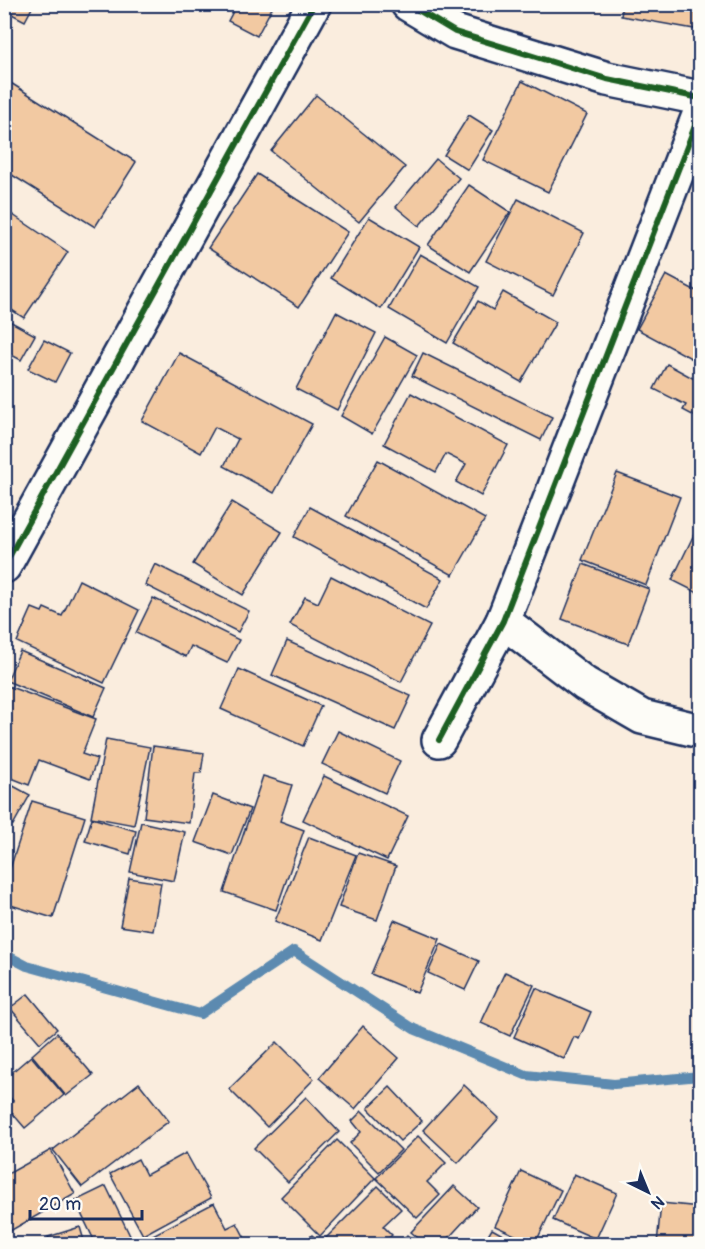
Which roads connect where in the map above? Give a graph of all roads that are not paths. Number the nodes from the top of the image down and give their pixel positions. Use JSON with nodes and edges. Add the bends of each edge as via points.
{"nodes":[{"id":1,"x":314,"y":4,"type":"edge"},
{"id":2,"x":408,"y":4,"type":"edge"},
{"id":3,"x":700,"y":98,"type":"edge"},
{"id":4,"x":700,"y":113,"type":"edge"},
{"id":5,"x":4,"y":566,"type":"edge"},
{"id":6,"x":503,"y":621,"type":"junction"},
{"id":7,"x":700,"y":731,"type":"edge"},
{"id":8,"x":439,"y":740,"type":"dead end"}],
"edges":[{"from":1,"to":5,"type":"street"},
{"from":2,"to":3,"type":"street","via":[[455,32],[607,79]]},
{"from":4,"to":6,"type":"street"},
{"from":6,"to":7,"type":"street","via":[[585,684],[642,717]]},
{"from":6,"to":8,"type":"street"}]}
